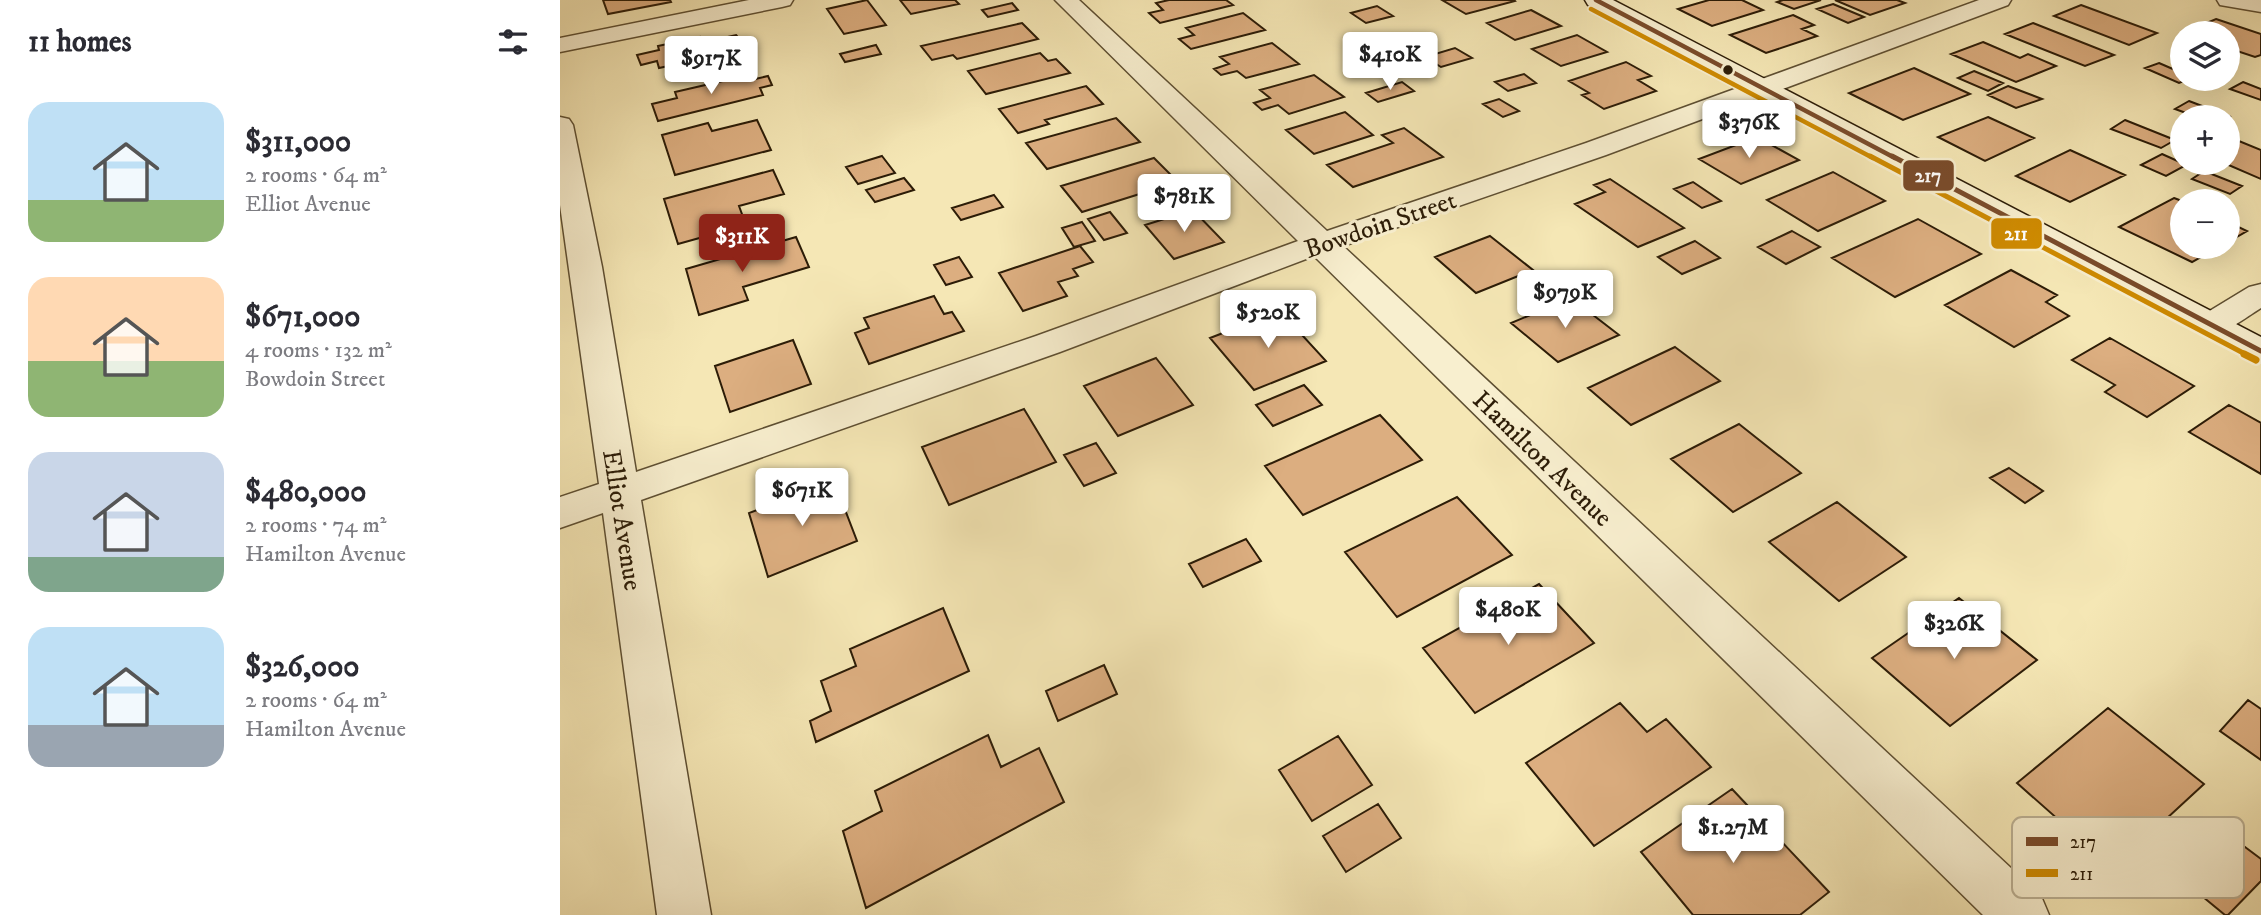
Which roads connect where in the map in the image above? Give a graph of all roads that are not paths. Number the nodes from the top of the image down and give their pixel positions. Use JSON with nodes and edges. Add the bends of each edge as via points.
{"nodes":[{"id":1,"x":782,"y":0,"type":"edge"},
{"id":2,"x":1066,"y":0,"type":"edge"},
{"id":3,"x":1596,"y":0,"type":"edge"},
{"id":4,"x":2000,"y":0,"type":"edge"},
{"id":5,"x":2228,"y":0,"type":"edge"},
{"id":6,"x":2261,"y":5,"type":"edge"},
{"id":7,"x":560,"y":45,"type":"edge"},
{"id":8,"x":1762,"y":86,"type":"junction"},
{"id":9,"x":560,"y":125,"type":"edge"},
{"id":10,"x":1319,"y":244,"type":"junction"},
{"id":11,"x":2261,"y":294,"type":"edge"},
{"id":12,"x":2210,"y":325,"type":"junction"},
{"id":13,"x":2261,"y":351,"type":"edge"},
{"id":14,"x":618,"y":492,"type":"junction"},
{"id":15,"x":560,"y":513,"type":"edge"},
{"id":16,"x":684,"y":915,"type":"edge"},
{"id":17,"x":2022,"y":915,"type":"edge"}],
"edges":[{"from":1,"to":7,"type":"street"},
{"from":2,"to":10,"type":"street","name":"Hamilton Avenue"},
{"from":3,"to":8,"type":"street"},
{"from":4,"to":8,"type":"street","name":"Bowdoin Street"},
{"from":5,"to":6,"type":"street"},
{"from":8,"to":10,"type":"street","name":"Bowdoin Street","via":[[1596,149]]},
{"from":8,"to":12,"type":"street"},
{"from":9,"to":14,"type":"street","name":"Elliot Avenue","via":[[586,267]]},
{"from":10,"to":14,"type":"street","name":"Bowdoin Street","via":[[1048,344]]},
{"from":10,"to":17,"type":"street","name":"Hamilton Avenue"},
{"from":11,"to":12,"type":"street"},
{"from":12,"to":13,"type":"street"},
{"from":14,"to":15,"type":"street","name":"Bowdoin Street"},
{"from":14,"to":16,"type":"street","name":"Elliot Avenue"}]}
